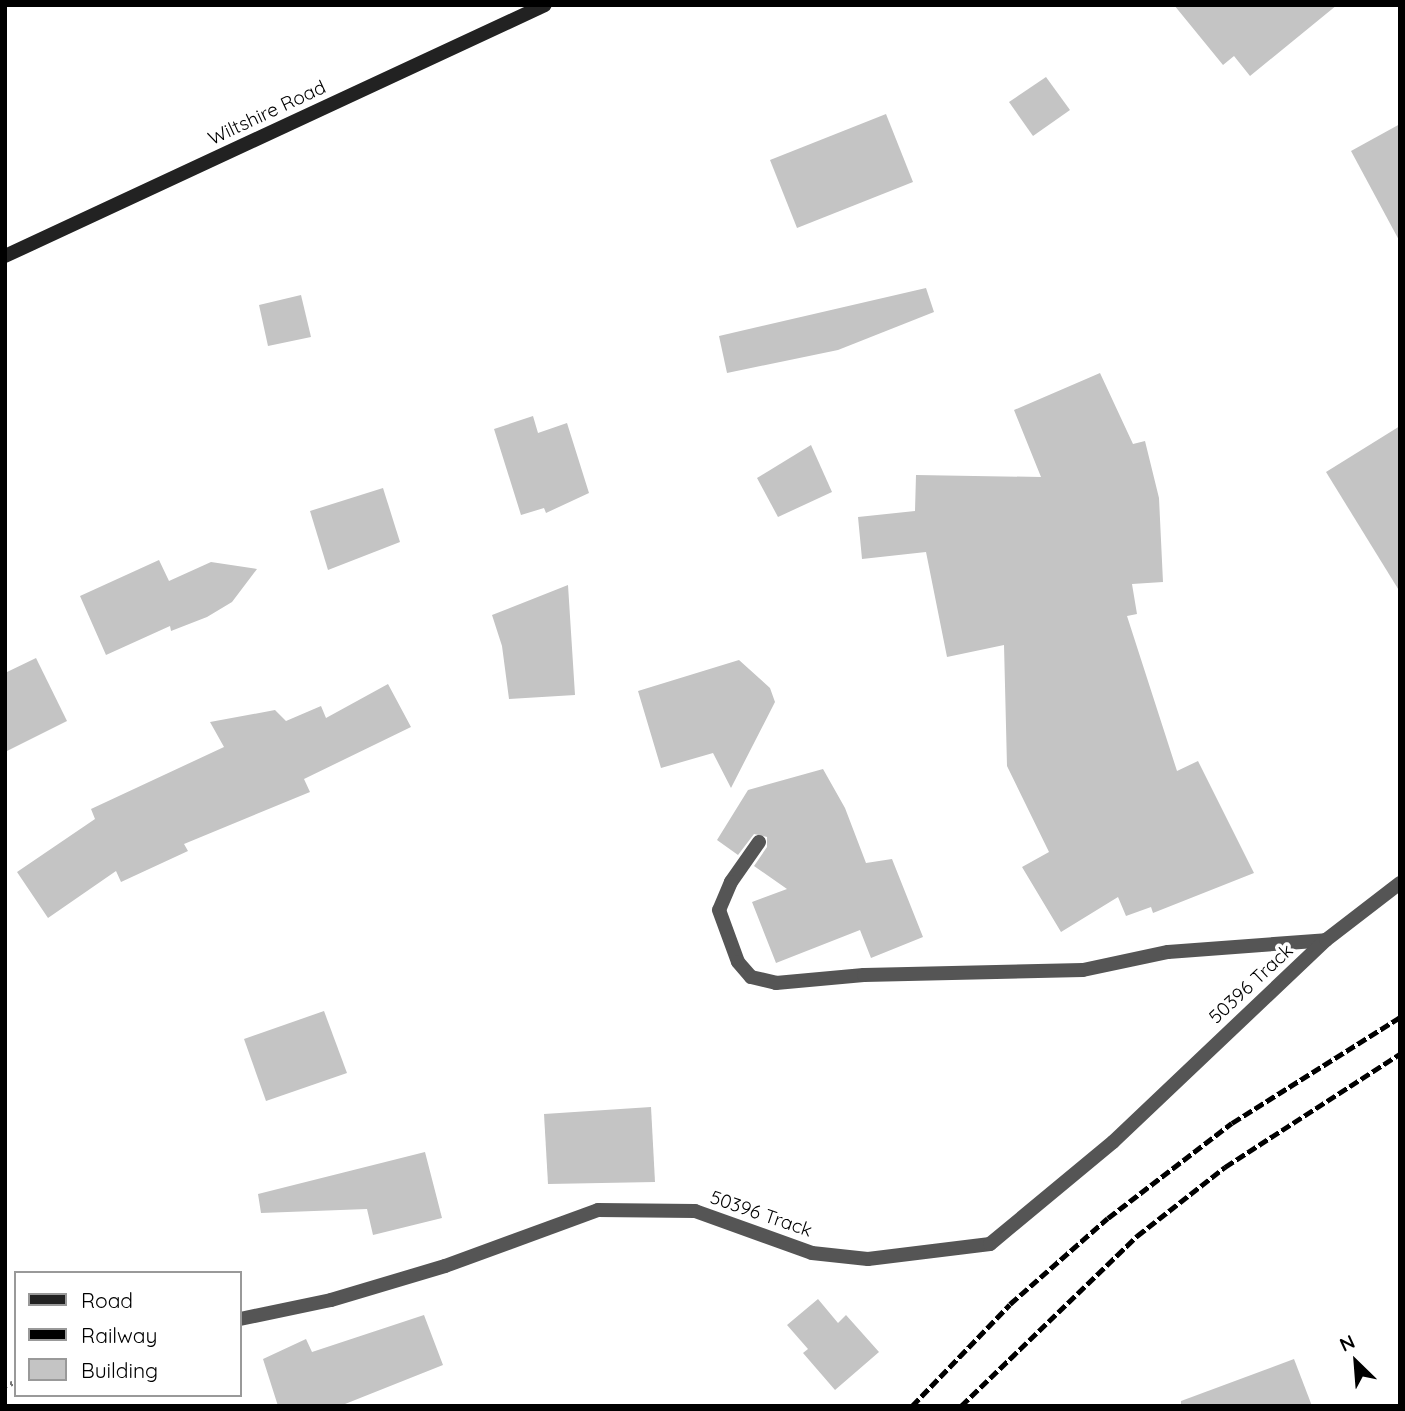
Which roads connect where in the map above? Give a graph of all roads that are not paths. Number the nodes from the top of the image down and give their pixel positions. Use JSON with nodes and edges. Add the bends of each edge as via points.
{"nodes":[{"id":1,"x":545,"y":5,"type":"edge"},
{"id":2,"x":5,"y":256,"type":"edge"},
{"id":3,"x":759,"y":842,"type":"dead end"},
{"id":4,"x":1400,"y":883,"type":"edge"},
{"id":5,"x":1326,"y":940,"type":"junction"},
{"id":6,"x":242,"y":1320,"type":"edge"}],
"edges":[{"from":1,"to":2,"type":"street","name":"Wiltshire Road"},
{"from":3,"to":5,"type":"street","via":[[731,882],[719,910],[737,962],[751,977],[776,983],[864,975],[1083,970],[1167,952]]},
{"from":4,"to":5,"type":"street","name":"50396 Track"},
{"from":5,"to":6,"type":"street","name":"50396 Track","via":[[1113,1142],[990,1244],[867,1259],[812,1253],[695,1211],[598,1210],[445,1266],[331,1300]]}]}
